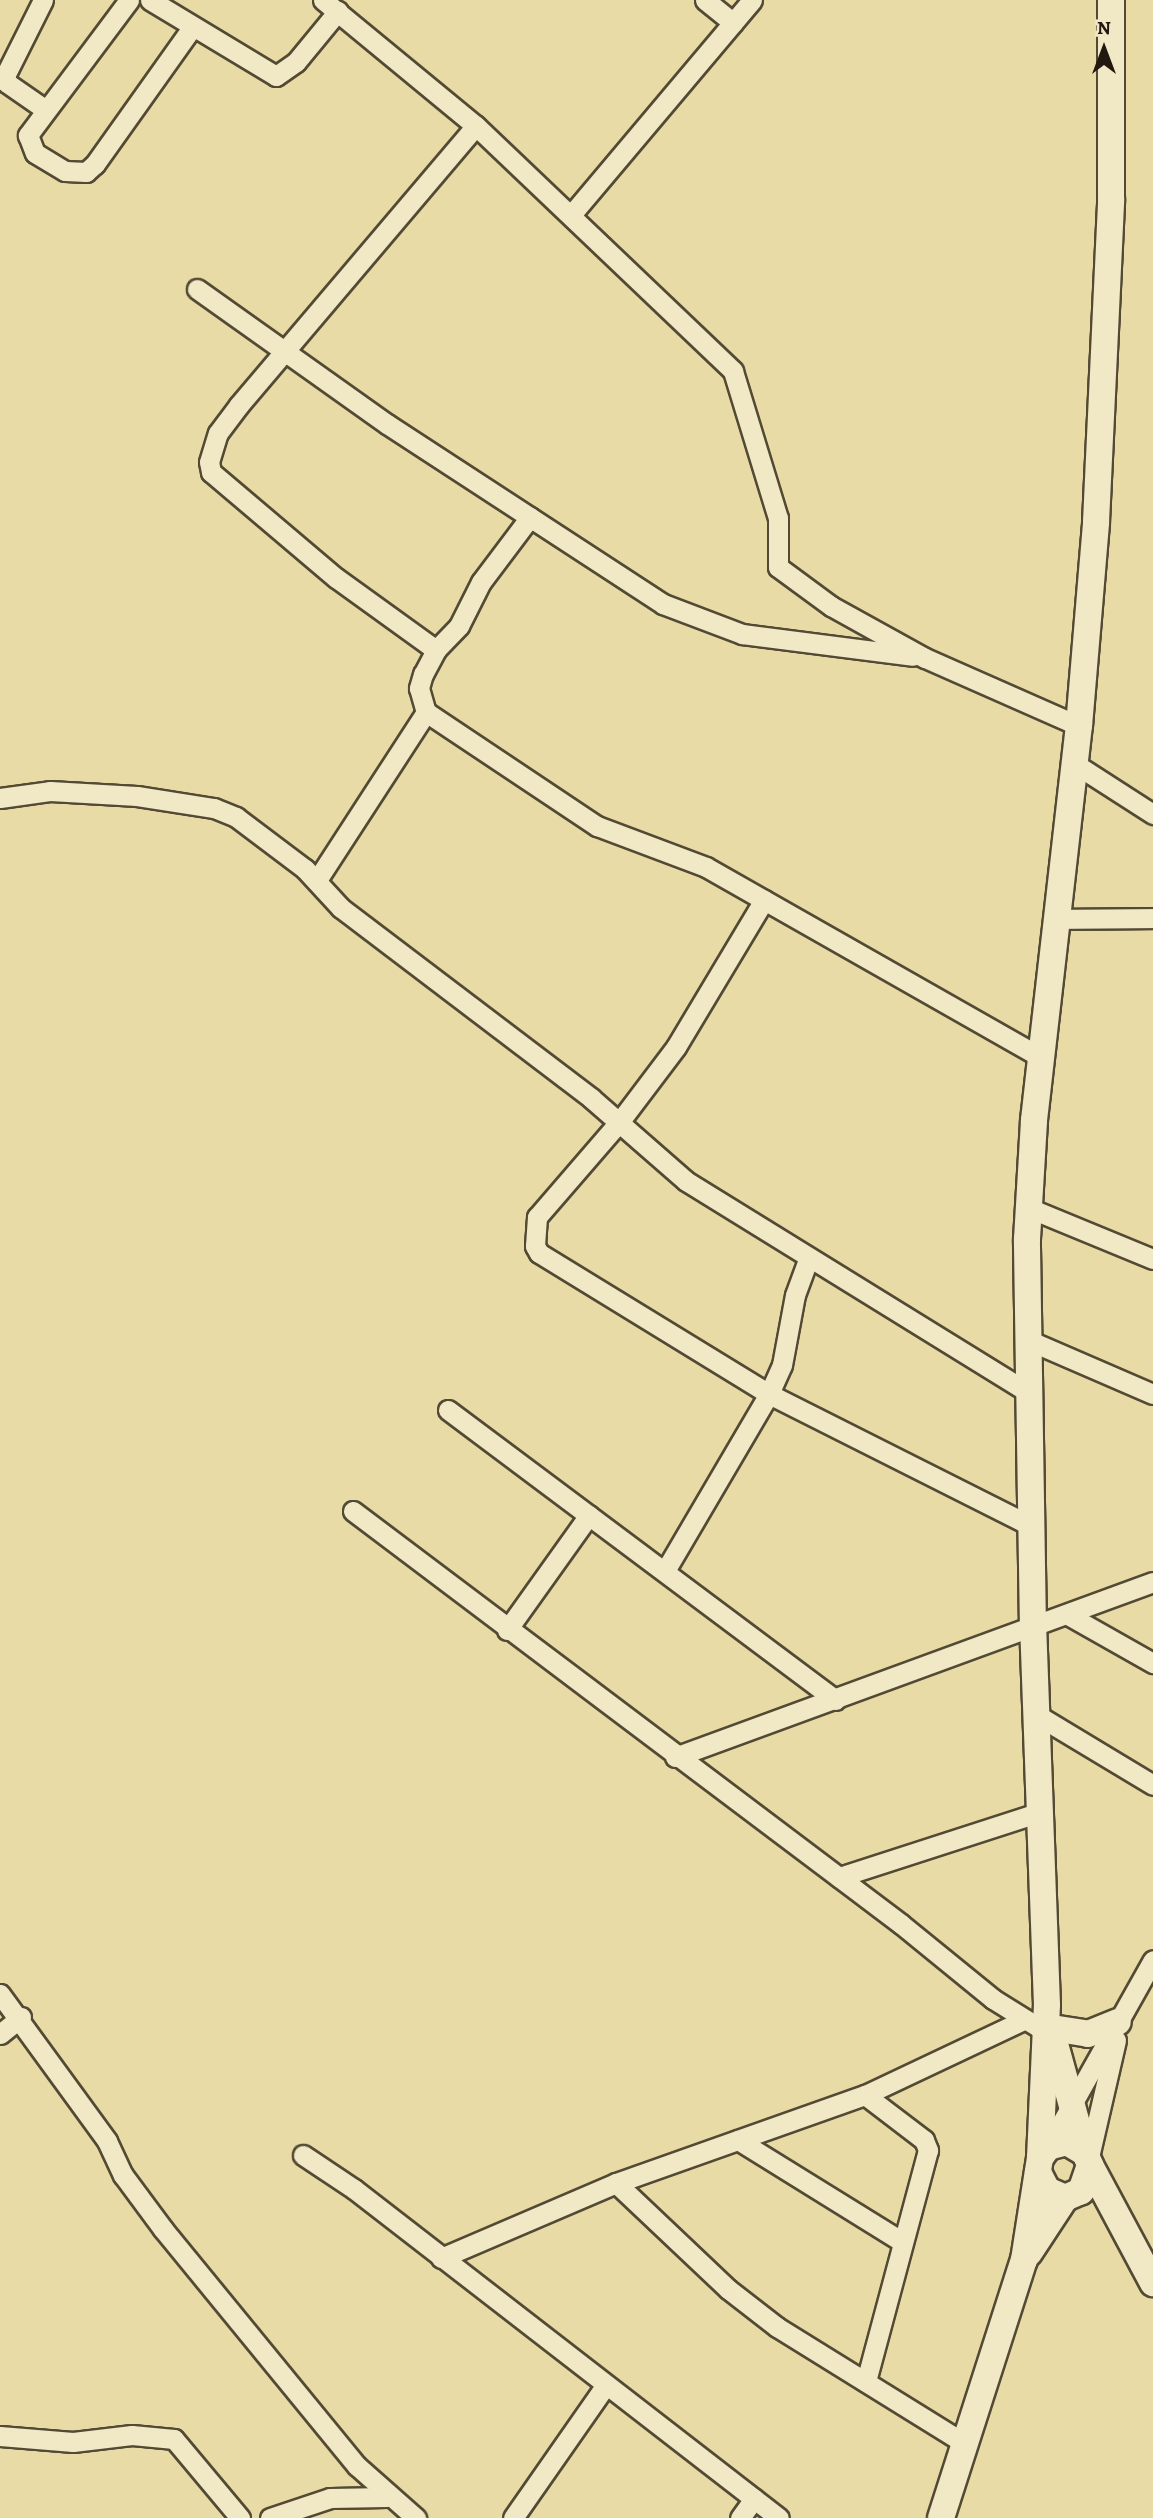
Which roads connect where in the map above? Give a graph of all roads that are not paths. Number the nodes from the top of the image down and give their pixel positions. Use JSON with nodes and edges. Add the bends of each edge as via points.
{"nodes":[{"id":1,"x":43,"y":0,"type":"edge"},
{"id":2,"x":129,"y":0,"type":"edge"},
{"id":3,"x":150,"y":0,"type":"edge"},
{"id":4,"x":705,"y":0,"type":"edge"},
{"id":5,"x":752,"y":0,"type":"edge"},
{"id":6,"x":1111,"y":0,"type":"edge"},
{"id":7,"x":330,"y":5,"type":"edge"},
{"id":8,"x":733,"y":23,"type":"junction"},
{"id":9,"x":191,"y":29,"type":"junction"},
{"id":10,"x":46,"y":110,"type":"junction"},
{"id":11,"x":476,"y":126,"type":"junction"},
{"id":12,"x":571,"y":215,"type":"junction"},
{"id":13,"x":197,"y":289,"type":"dead end"},
{"id":14,"x":284,"y":350,"type":"junction"},
{"id":15,"x":530,"y":517,"type":"junction"},
{"id":16,"x":436,"y":650,"type":"junction"},
{"id":17,"x":925,"y":658,"type":"junction"},
{"id":18,"x":426,"y":712,"type":"junction"},
{"id":19,"x":1079,"y":726,"type":"junction"},
{"id":20,"x":1075,"y":764,"type":"junction"},
{"id":21,"x":0,"y":798,"type":"edge"},
{"id":22,"x":1153,"y":814,"type":"edge"},
{"id":23,"x":317,"y":880,"type":"junction"},
{"id":24,"x":764,"y":900,"type":"junction"},
{"id":25,"x":1153,"y":918,"type":"edge"},
{"id":26,"x":1056,"y":919,"type":"junction"},
{"id":27,"x":1041,"y":1057,"type":"junction"},
{"id":28,"x":620,"y":1121,"type":"junction"},
{"id":29,"x":1029,"y":1208,"type":"junction"},
{"id":30,"x":808,"y":1257,"type":"junction"},
{"id":31,"x":1153,"y":1259,"type":"edge"},
{"id":32,"x":1028,"y":1340,"type":"junction"},
{"id":33,"x":1028,"y":1392,"type":"junction"},
{"id":34,"x":769,"y":1394,"type":"junction"},
{"id":35,"x":1153,"y":1394,"type":"edge"},
{"id":36,"x":448,"y":1410,"type":"dead end"},
{"id":37,"x":353,"y":1511,"type":"dead end"},
{"id":38,"x":589,"y":1515,"type":"junction"},
{"id":39,"x":1031,"y":1526,"type":"junction"},
{"id":40,"x":665,"y":1571,"type":"junction"},
{"id":41,"x":1153,"y":1582,"type":"edge"},
{"id":42,"x":1069,"y":1615,"type":"junction"},
{"id":43,"x":1033,"y":1629,"type":"junction"},
{"id":44,"x":506,"y":1630,"type":"junction"},
{"id":45,"x":1153,"y":1663,"type":"edge"},
{"id":46,"x":835,"y":1700,"type":"junction"},
{"id":47,"x":1037,"y":1715,"type":"junction"},
{"id":48,"x":675,"y":1757,"type":"junction"},
{"id":49,"x":1153,"y":1785,"type":"edge"},
{"id":50,"x":1040,"y":1812,"type":"junction"},
{"id":51,"x":839,"y":1877,"type":"junction"},
{"id":52,"x":1153,"y":1960,"type":"edge"},
{"id":53,"x":1146,"y":1987,"type":"edge"},
{"id":54,"x":0,"y":1994,"type":"edge"},
{"id":55,"x":21,"y":2017,"type":"junction"},
{"id":56,"x":1121,"y":2018,"type":"junction"},
{"id":57,"x":1024,"y":2020,"type":"junction"},
{"id":58,"x":1050,"y":2026,"type":"junction"},
{"id":59,"x":0,"y":2034,"type":"edge"},
{"id":60,"x":865,"y":2095,"type":"junction"},
{"id":61,"x":1069,"y":2103,"type":"junction"},
{"id":62,"x":738,"y":2140,"type":"junction"},
{"id":63,"x":303,"y":2155,"type":"dead end"},
{"id":64,"x":1042,"y":2159,"type":"junction"},
{"id":65,"x":1088,"y":2159,"type":"junction"},
{"id":66,"x":616,"y":2183,"type":"junction"},
{"id":67,"x":1070,"y":2197,"type":"junction"},
{"id":68,"x":1127,"y":2234,"type":"junction"},
{"id":69,"x":901,"y":2241,"type":"junction"},
{"id":70,"x":441,"y":2258,"type":"junction"},
{"id":71,"x":1024,"y":2260,"type":"junction"},
{"id":72,"x":1151,"y":2274,"type":"edge"},
{"id":73,"x":866,"y":2382,"type":"junction"},
{"id":74,"x":605,"y":2386,"type":"junction"},
{"id":75,"x":0,"y":2436,"type":"edge"},
{"id":76,"x":966,"y":2444,"type":"junction"},
{"id":77,"x":387,"y":2497,"type":"junction"},
{"id":78,"x":754,"y":2499,"type":"junction"},
{"id":79,"x":240,"y":2518,"type":"edge"},
{"id":80,"x":270,"y":2518,"type":"edge"},
{"id":81,"x":416,"y":2518,"type":"edge"},
{"id":82,"x":513,"y":2518,"type":"edge"},
{"id":83,"x":740,"y":2518,"type":"edge"},
{"id":84,"x":779,"y":2518,"type":"edge"},
{"id":85,"x":941,"y":2518,"type":"edge"}],
"edges":[{"from":1,"to":10,"type":"street","via":[[5,76],[7,83]]},
{"from":2,"to":10,"type":"street"},
{"from":3,"to":9,"type":"street"},
{"from":4,"to":8,"type":"street"},
{"from":5,"to":8,"type":"street"},
{"from":6,"to":19,"type":"street","via":[[1111,199],[1103,394]]},
{"from":7,"to":9,"type":"street","via":[[296,62],[276,76]]},
{"from":7,"to":11,"type":"street"},
{"from":8,"to":12,"type":"street"},
{"from":9,"to":10,"type":"street","via":[[86,172],[65,171],[30,145],[28,135]]},
{"from":11,"to":12,"type":"street"},
{"from":11,"to":14,"type":"street"},
{"from":12,"to":17,"type":"street","via":[[733,371],[776,512],[778,567],[831,606]]},
{"from":13,"to":14,"type":"street"},
{"from":14,"to":15,"type":"street"},
{"from":14,"to":16,"type":"street","via":[[218,433],[210,452],[211,472],[336,578]]},
{"from":15,"to":16,"type":"street","via":[[481,582],[459,626]]},
{"from":15,"to":17,"type":"street","via":[[663,604],[703,622],[762,637]]},
{"from":16,"to":18,"type":"street","via":[[419,688]]},
{"from":17,"to":19,"type":"street"},
{"from":18,"to":23,"type":"street"},
{"from":18,"to":24,"type":"street","via":[[597,826],[706,867]]},
{"from":19,"to":20,"type":"street"},
{"from":20,"to":22,"type":"street"},
{"from":20,"to":26,"type":"street"},
{"from":21,"to":23,"type":"street","via":[[50,791],[137,796],[214,808],[236,817]]},
{"from":23,"to":28,"type":"street","via":[[341,908]]},
{"from":24,"to":27,"type":"street"},
{"from":24,"to":28,"type":"street","via":[[676,1047]]},
{"from":25,"to":26,"type":"street"},
{"from":26,"to":27,"type":"street"},
{"from":27,"to":29,"type":"street"},
{"from":28,"to":30,"type":"street","via":[[686,1181]]},
{"from":28,"to":34,"type":"street","via":[[537,1217],[535,1246],[539,1253]]},
{"from":29,"to":31,"type":"street"},
{"from":29,"to":32,"type":"street"},
{"from":30,"to":33,"type":"street"},
{"from":30,"to":34,"type":"street","via":[[795,1295],[782,1365]]},
{"from":32,"to":33,"type":"street"},
{"from":32,"to":35,"type":"street"},
{"from":33,"to":39,"type":"street"},
{"from":34,"to":39,"type":"street"},
{"from":34,"to":40,"type":"street"},
{"from":36,"to":38,"type":"street"},
{"from":37,"to":44,"type":"street"},
{"from":38,"to":40,"type":"street"},
{"from":38,"to":44,"type":"street"},
{"from":39,"to":43,"type":"street"},
{"from":40,"to":46,"type":"street"},
{"from":41,"to":42,"type":"street"},
{"from":42,"to":43,"type":"street"},
{"from":42,"to":45,"type":"street"},
{"from":43,"to":46,"type":"street"},
{"from":43,"to":47,"type":"street"},
{"from":44,"to":48,"type":"street"},
{"from":46,"to":48,"type":"street"},
{"from":47,"to":49,"type":"street"},
{"from":47,"to":50,"type":"street"},
{"from":48,"to":51,"type":"street"},
{"from":50,"to":51,"type":"street"},
{"from":50,"to":58,"type":"street"},
{"from":51,"to":57,"type":"street"},
{"from":52,"to":53,"type":"street"},
{"from":53,"to":56,"type":"street"},
{"from":54,"to":55,"type":"street"},
{"from":55,"to":59,"type":"street"},
{"from":55,"to":77,"type":"street","via":[[163,2229],[331,2436]]},
{"from":56,"to":58,"type":"street","via":[[1088,2034]]},
{"from":56,"to":61,"type":"street"},
{"from":56,"to":65,"type":"street"},
{"from":57,"to":58,"type":"street"},
{"from":57,"to":60,"type":"street"},
{"from":58,"to":61,"type":"street"},
{"from":58,"to":64,"type":"street"},
{"from":60,"to":62,"type":"street"},
{"from":60,"to":69,"type":"street","via":[[928,2144]]},
{"from":61,"to":64,"type":"street"},
{"from":61,"to":65,"type":"street"},
{"from":62,"to":66,"type":"street"},
{"from":62,"to":69,"type":"street"},
{"from":63,"to":70,"type":"street"},
{"from":64,"to":65,"type":"street","via":[[1067,2142]]},
{"from":64,"to":67,"type":"street","via":[[1047,2190]]},
{"from":64,"to":71,"type":"street"},
{"from":65,"to":67,"type":"street","via":[[1088,2179]]},
{"from":65,"to":68,"type":"street"},
{"from":66,"to":70,"type":"street"},
{"from":66,"to":73,"type":"street","via":[[728,2289],[777,2327]]},
{"from":67,"to":68,"type":"street"},
{"from":67,"to":71,"type":"street"},
{"from":68,"to":72,"type":"street"},
{"from":69,"to":73,"type":"street"},
{"from":70,"to":74,"type":"street"},
{"from":71,"to":76,"type":"street"},
{"from":73,"to":76,"type":"street"},
{"from":74,"to":78,"type":"street"},
{"from":74,"to":82,"type":"street"},
{"from":75,"to":79,"type":"street","via":[[73,2442],[132,2435],[174,2439]]},
{"from":76,"to":85,"type":"street"},
{"from":77,"to":80,"type":"street","via":[[330,2498]]},
{"from":77,"to":81,"type":"street"},
{"from":78,"to":83,"type":"street"},
{"from":78,"to":84,"type":"street"}]}
